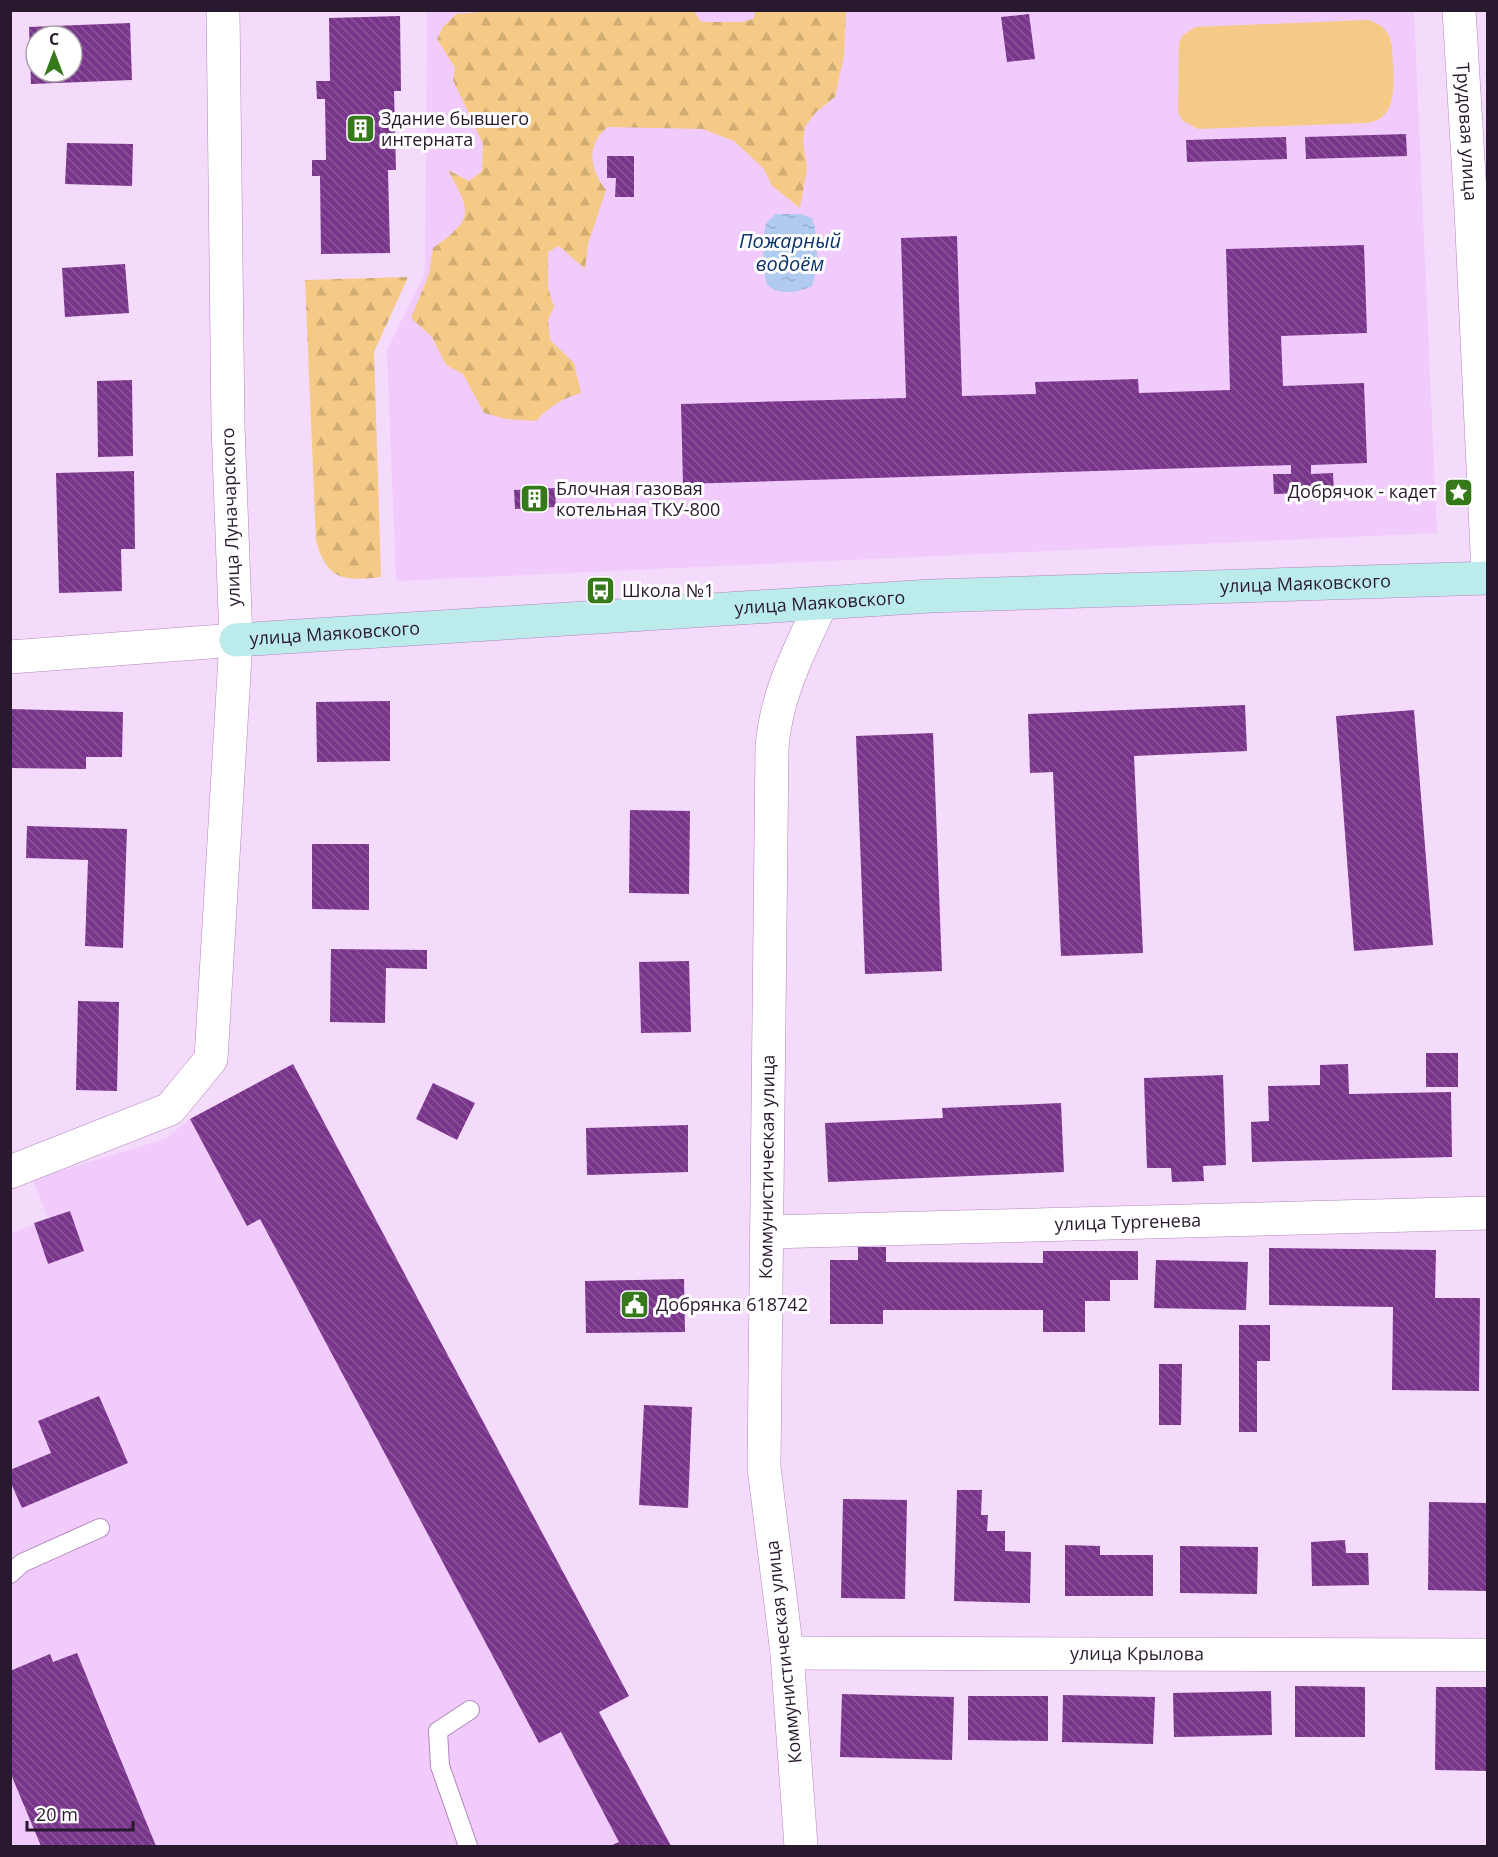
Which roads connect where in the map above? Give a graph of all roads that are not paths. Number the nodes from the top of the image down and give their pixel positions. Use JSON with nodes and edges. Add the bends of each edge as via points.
{"nodes":[{"id":1,"x":223,"y":10,"type":"edge"},
{"id":2,"x":1458,"y":10,"type":"edge"},
{"id":3,"x":1488,"y":576,"type":"edge"},
{"id":4,"x":821,"y":604,"type":"junction"},
{"id":5,"x":236,"y":640,"type":"junction"},
{"id":6,"x":10,"y":657,"type":"edge"},
{"id":7,"x":10,"y":1172,"type":"edge"},
{"id":8,"x":1488,"y":1213,"type":"edge"},
{"id":9,"x":768,"y":1232,"type":"junction"},
{"id":10,"x":100,"y":1528,"type":"dead end"},
{"id":11,"x":10,"y":1574,"type":"edge"},
{"id":12,"x":787,"y":1653,"type":"junction"},
{"id":13,"x":1488,"y":1655,"type":"edge"},
{"id":14,"x":470,"y":1710,"type":"dead end"},
{"id":15,"x":468,"y":1846,"type":"edge"},
{"id":16,"x":801,"y":1846,"type":"edge"}],
"edges":[{"from":1,"to":5,"type":"street","name":"улица Луначарского","via":[[228,426]]},
{"from":2,"to":3,"type":"street","name":"Трудовая улица"},
{"from":3,"to":4,"type":"street","name":"улица Маяковского","via":[[931,596]]},
{"from":4,"to":5,"type":"street","name":"улица Маяковского"},
{"from":4,"to":9,"type":"street","name":"Коммунистическая улица","via":[[785,682],[772,747]]},
{"from":5,"to":6,"type":"street","name":"улица Маяковского"},
{"from":5,"to":7,"type":"street","name":"улица Луначарского","via":[[211,1059],[170,1109]]},
{"from":8,"to":9,"type":"street","name":"улица Тургенева"},
{"from":9,"to":12,"type":"street","name":"Коммунистическая улица","via":[[764,1467]]},
{"from":10,"to":11,"type":"lane","via":[[22,1563]]},
{"from":12,"to":13,"type":"street","name":"улица Крылова"},
{"from":12,"to":16,"type":"street","name":"Коммунистическая улица"},
{"from":14,"to":15,"type":"lane","via":[[438,1731],[440,1766]]}]}
